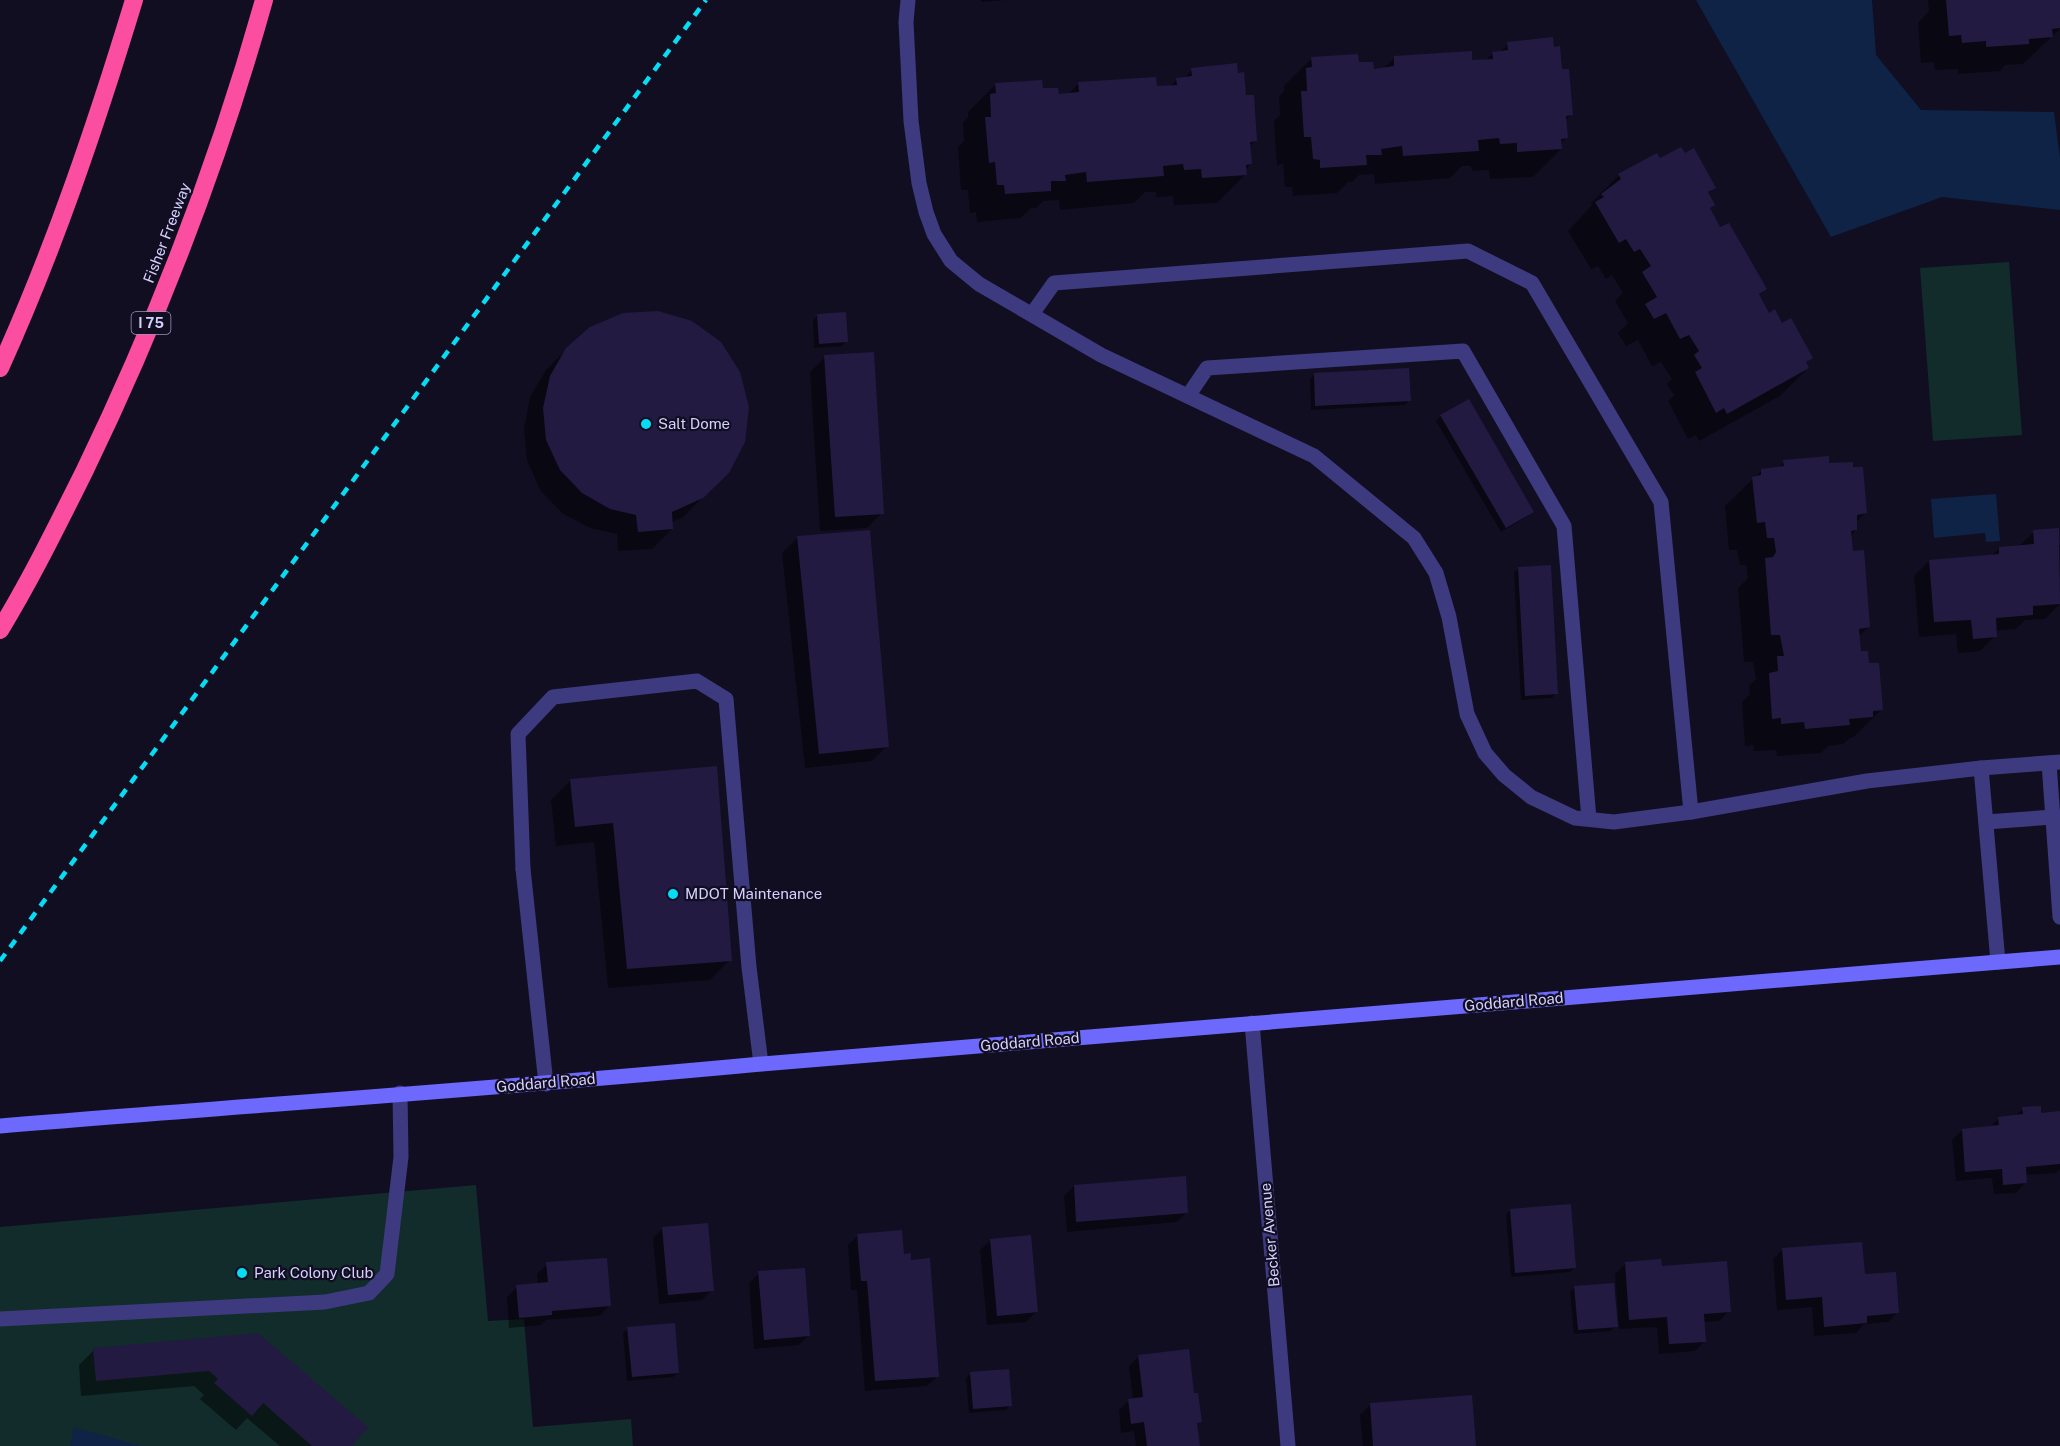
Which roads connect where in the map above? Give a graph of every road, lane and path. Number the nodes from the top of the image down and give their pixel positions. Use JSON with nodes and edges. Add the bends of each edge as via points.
{"nodes":[{"id":1,"x":134,"y":0,"type":"edge"},
{"id":2,"x":264,"y":0,"type":"edge"},
{"id":3,"x":908,"y":0,"type":"edge"},
{"id":4,"x":1032,"y":314,"type":"junction"},
{"id":5,"x":0,"y":368,"type":"edge"},
{"id":6,"x":1188,"y":396,"type":"junction"},
{"id":7,"x":0,"y":630,"type":"edge"},
{"id":8,"x":2054,"y":762,"type":"edge"},
{"id":9,"x":1981,"y":768,"type":"junction"},
{"id":10,"x":1691,"y":812,"type":"junction"},
{"id":11,"x":2053,"y":817,"type":"junction"},
{"id":12,"x":1589,"y":819,"type":"junction"},
{"id":13,"x":1986,"y":822,"type":"junction"},
{"id":14,"x":2060,"y":917,"type":"edge"},
{"id":15,"x":2060,"y":957,"type":"edge"},
{"id":16,"x":1998,"y":962,"type":"junction"},
{"id":17,"x":1252,"y":1023,"type":"junction"},
{"id":18,"x":761,"y":1064,"type":"junction"},
{"id":19,"x":546,"y":1084,"type":"junction"},
{"id":20,"x":400,"y":1093,"type":"junction"},
{"id":21,"x":0,"y":1126,"type":"edge"},
{"id":22,"x":0,"y":1319,"type":"edge"},
{"id":23,"x":1288,"y":1446,"type":"edge"}],
"edges":[{"from":1,"to":5,"type":"highway","via":[[50,249]]},
{"from":2,"to":7,"type":"highway","name":"Fisher Freeway","number":"I 75","via":[[249,56],[189,229],[151,325],[63,513]]},
{"from":3,"to":4,"type":"street","via":[[911,121],[919,183],[934,234],[958,267],[979,284]]},
{"from":4,"to":6,"type":"street","via":[[1101,355]]},
{"from":4,"to":10,"type":"street","via":[[1054,284],[1468,250],[1532,283],[1661,502]]},
{"from":6,"to":12,"type":"street","via":[[1314,456],[1414,538],[1436,573],[1449,617],[1467,714],[1485,753],[1531,797],[1575,818]]},
{"from":6,"to":12,"type":"street","via":[[1206,368],[1463,351],[1564,526]]},
{"from":8,"to":9,"type":"street"},
{"from":8,"to":11,"type":"street"},
{"from":9,"to":10,"type":"street","via":[[1867,781]]},
{"from":9,"to":13,"type":"street"},
{"from":10,"to":12,"type":"street","via":[[1614,822]]},
{"from":11,"to":13,"type":"street"},
{"from":11,"to":14,"type":"street"},
{"from":13,"to":16,"type":"street"},
{"from":15,"to":16,"type":"main road","name":"Goddard Road"},
{"from":16,"to":17,"type":"main road","name":"Goddard Road"},
{"from":17,"to":18,"type":"main road","name":"Goddard Road"},
{"from":17,"to":23,"type":"street","name":"Becker Avenue"},
{"from":18,"to":19,"type":"main road","name":"Goddard Road"},
{"from":18,"to":19,"type":"street","via":[[726,699],[697,681],[553,697],[518,734],[523,869]]},
{"from":19,"to":20,"type":"main road","name":"Goddard Road"},
{"from":20,"to":21,"type":"main road","name":"Goddard Road"},
{"from":20,"to":22,"type":"street","via":[[401,1157],[387,1274],[369,1293],[325,1302]]}]}
